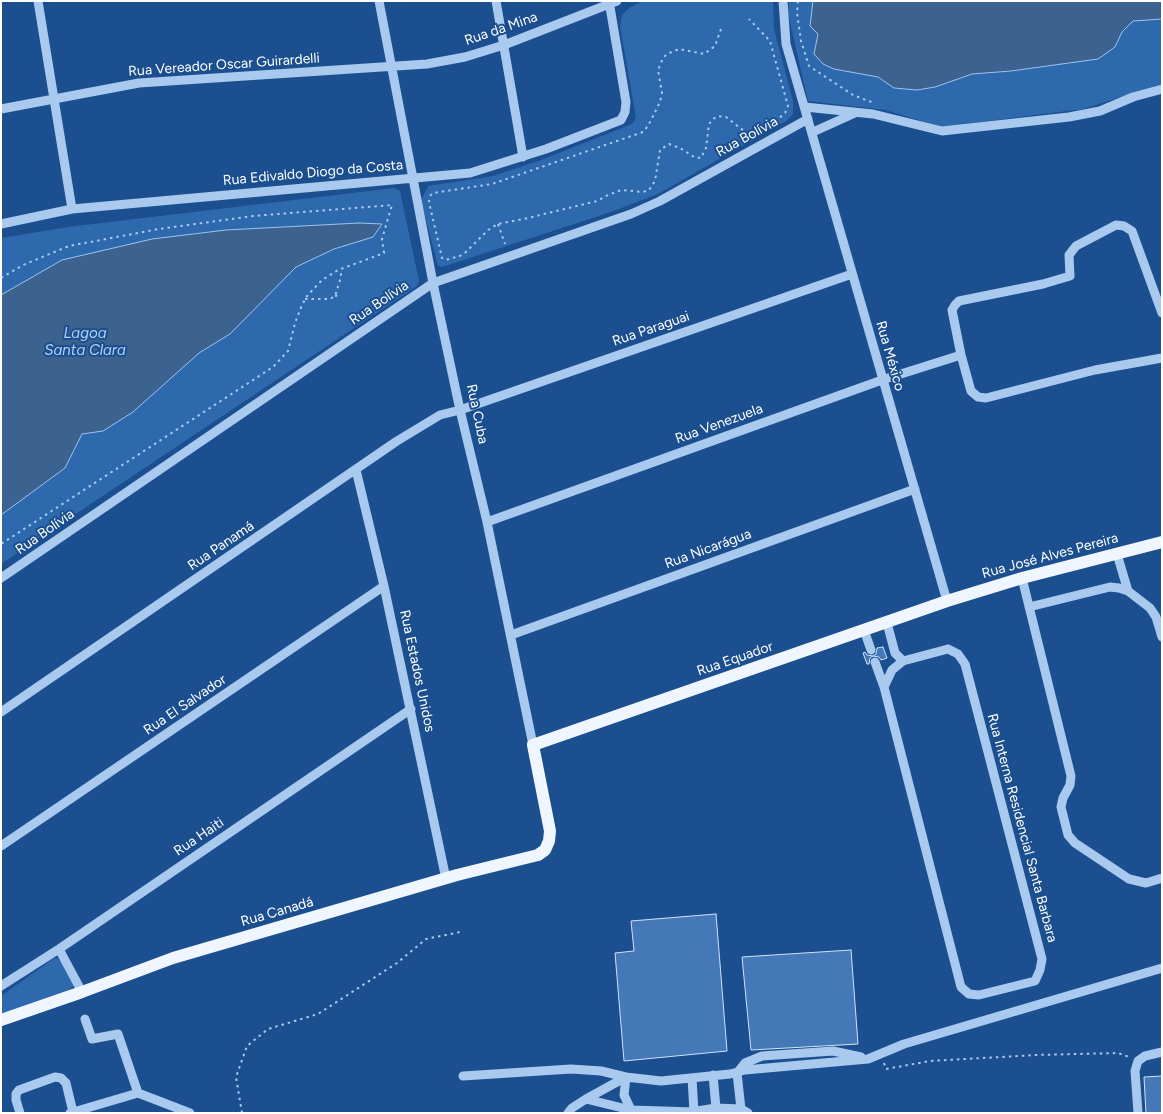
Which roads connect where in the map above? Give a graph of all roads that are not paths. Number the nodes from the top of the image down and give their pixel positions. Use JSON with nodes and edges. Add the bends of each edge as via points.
{"nodes":[{"id":1,"x":38,"y":1,"type":"edge"},
{"id":2,"x":379,"y":1,"type":"edge"},
{"id":3,"x":496,"y":1,"type":"edge"},
{"id":4,"x":783,"y":1,"type":"edge"},
{"id":5,"x":612,"y":2,"type":"edge"},
{"id":6,"x":504,"y":45,"type":"junction"},
{"id":7,"x":391,"y":67,"type":"junction"},
{"id":8,"x":1162,"y":89,"type":"edge"},
{"id":9,"x":54,"y":99,"type":"junction"},
{"id":10,"x":804,"y":107,"type":"junction"},
{"id":11,"x":1,"y":109,"type":"edge"},
{"id":12,"x":858,"y":112,"type":"junction"},
{"id":13,"x":808,"y":119,"type":"junction"},
{"id":14,"x":812,"y":132,"type":"junction"},
{"id":15,"x":523,"y":157,"type":"junction"},
{"id":16,"x":412,"y":178,"type":"junction"},
{"id":17,"x":72,"y":209,"type":"junction"},
{"id":18,"x":1,"y":224,"type":"edge"},
{"id":19,"x":852,"y":274,"type":"junction"},
{"id":20,"x":433,"y":283,"type":"junction"},
{"id":21,"x":1162,"y":313,"type":"edge"},
{"id":22,"x":961,"y":355,"type":"junction"},
{"id":23,"x":1162,"y":358,"type":"edge"},
{"id":24,"x":882,"y":380,"type":"junction"},
{"id":25,"x":460,"y":410,"type":"junction"},
{"id":26,"x":356,"y":470,"type":"junction"},
{"id":27,"x":915,"y":489,"type":"junction"},
{"id":28,"x":487,"y":522,"type":"junction"},
{"id":29,"x":1162,"y":542,"type":"edge"},
{"id":30,"x":1118,"y":554,"type":"junction"},
{"id":31,"x":1,"y":578,"type":"edge"},
{"id":32,"x":1022,"y":578,"type":"junction"},
{"id":33,"x":384,"y":586,"type":"junction"},
{"id":34,"x":1128,"y":591,"type":"junction"},
{"id":35,"x":947,"y":601,"type":"junction"},
{"id":36,"x":1029,"y":607,"type":"junction"},
{"id":37,"x":887,"y":623,"type":"junction"},
{"id":38,"x":864,"y":630,"type":"junction"},
{"id":39,"x":511,"y":636,"type":"junction"},
{"id":40,"x":1162,"y":637,"type":"edge"},
{"id":41,"x":871,"y":650,"type":"dead end"},
{"id":42,"x":903,"y":661,"type":"junction"},
{"id":43,"x":875,"y":662,"type":"dead end"},
{"id":44,"x":884,"y":687,"type":"junction"},
{"id":45,"x":411,"y":709,"type":"junction"},
{"id":46,"x":1,"y":712,"type":"edge"},
{"id":47,"x":533,"y":745,"type":"junction"},
{"id":48,"x":550,"y":831,"type":"joint"},
{"id":49,"x":1,"y":846,"type":"edge"},
{"id":50,"x":1162,"y":878,"type":"edge"},
{"id":51,"x":446,"y":879,"type":"junction"},
{"id":52,"x":59,"y":949,"type":"junction"},
{"id":53,"x":1162,"y":968,"type":"edge"},
{"id":54,"x":1,"y":986,"type":"edge"},
{"id":55,"x":82,"y":992,"type":"junction"},
{"id":56,"x":86,"y":1019,"type":"dead end"},
{"id":57,"x":1,"y":1020,"type":"edge"},
{"id":58,"x":1162,"y":1052,"type":"edge"},
{"id":59,"x":737,"y":1073,"type":"junction"},
{"id":60,"x":713,"y":1075,"type":"junction"},
{"id":61,"x":463,"y":1076,"type":"dead end"},
{"id":62,"x":626,"y":1078,"type":"junction"},
{"id":63,"x":692,"y":1078,"type":"junction"},
{"id":64,"x":138,"y":1093,"type":"junction"},
{"id":65,"x":586,"y":1099,"type":"junction"},
{"id":66,"x":716,"y":1108,"type":"junction"},
{"id":67,"x":631,"y":1110,"type":"junction"},
{"id":68,"x":744,"y":1111,"type":"edge"},
{"id":69,"x":72,"y":1112,"type":"edge"},
{"id":70,"x":694,"y":1112,"type":"edge"},
{"id":71,"x":20,"y":1113,"type":"edge"},
{"id":72,"x":190,"y":1113,"type":"edge"},
{"id":73,"x":568,"y":1113,"type":"edge"},
{"id":74,"x":1138,"y":1113,"type":"edge"}],
"edges":[{"from":1,"to":9,"type":"street"},
{"from":2,"to":7,"type":"street","name":"Rua Cuba"},
{"from":3,"to":6,"type":"street"},
{"from":4,"to":10,"type":"street","name":"Rua México","via":[[786,44]]},
{"from":5,"to":6,"type":"street","name":"Rua da Mina"},
{"from":5,"to":15,"type":"street","name":"Rua Edivaldo Diogo da Costa","via":[[626,102],[621,120]]},
{"from":6,"to":7,"type":"street","name":"Rua da Mina","via":[[464,57]]},
{"from":6,"to":15,"type":"street"},
{"from":7,"to":9,"type":"street","name":"Rua Vereador Oscar Guirardelli","via":[[139,83]]},
{"from":7,"to":16,"type":"street","name":"Rua Cuba"},
{"from":8,"to":12,"type":"street","via":[[1100,111],[1069,117],[942,131]]},
{"from":9,"to":11,"type":"street","name":"Rua Vereador Oscar Guirardelli"},
{"from":9,"to":17,"type":"street"},
{"from":10,"to":12,"type":"street"},
{"from":10,"to":13,"type":"street","name":"Rua México"},
{"from":12,"to":14,"type":"street"},
{"from":13,"to":14,"type":"street","name":"Rua México"},
{"from":13,"to":20,"type":"street","name":"Rua Bolívia","via":[[632,214]]},
{"from":14,"to":19,"type":"street","name":"Rua México"},
{"from":15,"to":16,"type":"street","name":"Rua Edivaldo Diogo da Costa","via":[[470,173]]},
{"from":16,"to":17,"type":"street","name":"Rua Edivaldo Diogo da Costa"},
{"from":16,"to":20,"type":"street","name":"Rua Cuba"},
{"from":17,"to":18,"type":"street","name":"Rua Edivaldo Diogo da Costa"},
{"from":19,"to":24,"type":"street","name":"Rua México"},
{"from":19,"to":25,"type":"street","name":"Rua Paraguai"},
{"from":20,"to":25,"type":"street","name":"Rua Cuba"},
{"from":20,"to":31,"type":"street","name":"Rua Bolívia"},
{"from":21,"to":22,"type":"street","via":[[1132,231],[1116,225],[1076,246],[1069,255],[1070,276],[955,304],[952,310]]},
{"from":22,"to":23,"type":"street","via":[[971,391],[986,398],[1096,370]]},
{"from":22,"to":24,"type":"street","name":"Rua Venezuela"},
{"from":24,"to":27,"type":"street","name":"Rua México"},
{"from":24,"to":28,"type":"street","name":"Rua Venezuela"},
{"from":25,"to":26,"type":"street","name":"Rua Panamá","via":[[440,415]]},
{"from":25,"to":28,"type":"street","name":"Rua Cuba"},
{"from":26,"to":33,"type":"street","name":"Rua Estados Unidos"},
{"from":26,"to":46,"type":"street","name":"Rua Panamá"},
{"from":27,"to":35,"type":"street","name":"Rua México"},
{"from":27,"to":39,"type":"street","name":"Rua Nicarágua"},
{"from":28,"to":39,"type":"street","name":"Rua Cuba"},
{"from":29,"to":30,"type":"main road","name":"Rua José Alves Pereira"},
{"from":30,"to":32,"type":"main road","name":"Rua José Alves Pereira"},
{"from":30,"to":34,"type":"street"},
{"from":32,"to":35,"type":"main road","name":"Rua José Alves Pereira"},
{"from":32,"to":36,"type":"street"},
{"from":33,"to":45,"type":"street","name":"Rua Estados Unidos"},
{"from":33,"to":49,"type":"street","name":"Rua El Salvador"},
{"from":34,"to":36,"type":"street","via":[[1110,587]]},
{"from":34,"to":40,"type":"street","via":[[1150,608]]},
{"from":35,"to":37,"type":"main road","name":"Rua Equador"},
{"from":36,"to":50,"type":"street","via":[[1071,776],[1061,807],[1068,835],[1130,880],[1146,883]]},
{"from":37,"to":38,"type":"main road","name":"Rua Equador"},
{"from":37,"to":42,"type":"street","via":[[895,653]]},
{"from":38,"to":41,"type":"street"},
{"from":38,"to":47,"type":"main road","name":"Rua Equador"},
{"from":39,"to":47,"type":"street","name":"Rua Cuba"},
{"from":42,"to":44,"type":"street","via":[[892,670]]},
{"from":42,"to":44,"type":"street","name":"Rua Interna Residencial Santa Barbara","via":[[948,649],[958,654],[964,664],[1042,959],[1035,980],[979,995],[969,994],[961,987]]},
{"from":43,"to":44,"type":"street","name":"Rua Interna Residencial Santa Barbara"},
{"from":45,"to":51,"type":"street","name":"Rua Estados Unidos"},
{"from":45,"to":52,"type":"street","name":"Rua Haiti"},
{"from":47,"to":48,"type":"main road","name":"Rua Cuba"},
{"from":48,"to":51,"type":"main road","name":"Rua Canadá","via":[[545,850],[538,855]]},
{"from":51,"to":55,"type":"main road","name":"Rua Canadá","via":[[173,958]]},
{"from":52,"to":54,"type":"street","name":"Rua Haiti"},
{"from":52,"to":55,"type":"street"},
{"from":53,"to":59,"type":"street","via":[[904,1044],[868,1058]]},
{"from":55,"to":57,"type":"main road","name":"Rua Canadá"},
{"from":56,"to":64,"type":"street","via":[[92,1039],[118,1034]]},
{"from":58,"to":74,"type":"street","via":[[1138,1061],[1135,1071]]},
{"from":59,"to":60,"type":"street"},
{"from":59,"to":68,"type":"street"},
{"from":60,"to":63,"type":"street"},
{"from":60,"to":66,"type":"street"},
{"from":61,"to":62,"type":"street","via":[[571,1069],[601,1071]]},
{"from":62,"to":63,"type":"street","via":[[661,1081]]},
{"from":62,"to":65,"type":"street"},
{"from":62,"to":67,"type":"street","via":[[624,1095]]},
{"from":63,"to":70,"type":"street"},
{"from":64,"to":69,"type":"street"},
{"from":64,"to":72,"type":"street"},
{"from":65,"to":67,"type":"street"},
{"from":65,"to":73,"type":"street"},
{"from":66,"to":68,"type":"street"},
{"from":66,"to":70,"type":"street"},
{"from":67,"to":70,"type":"street"},
{"from":69,"to":71,"type":"street","via":[[66,1083],[55,1077],[19,1090],[16,1100]]}]}
